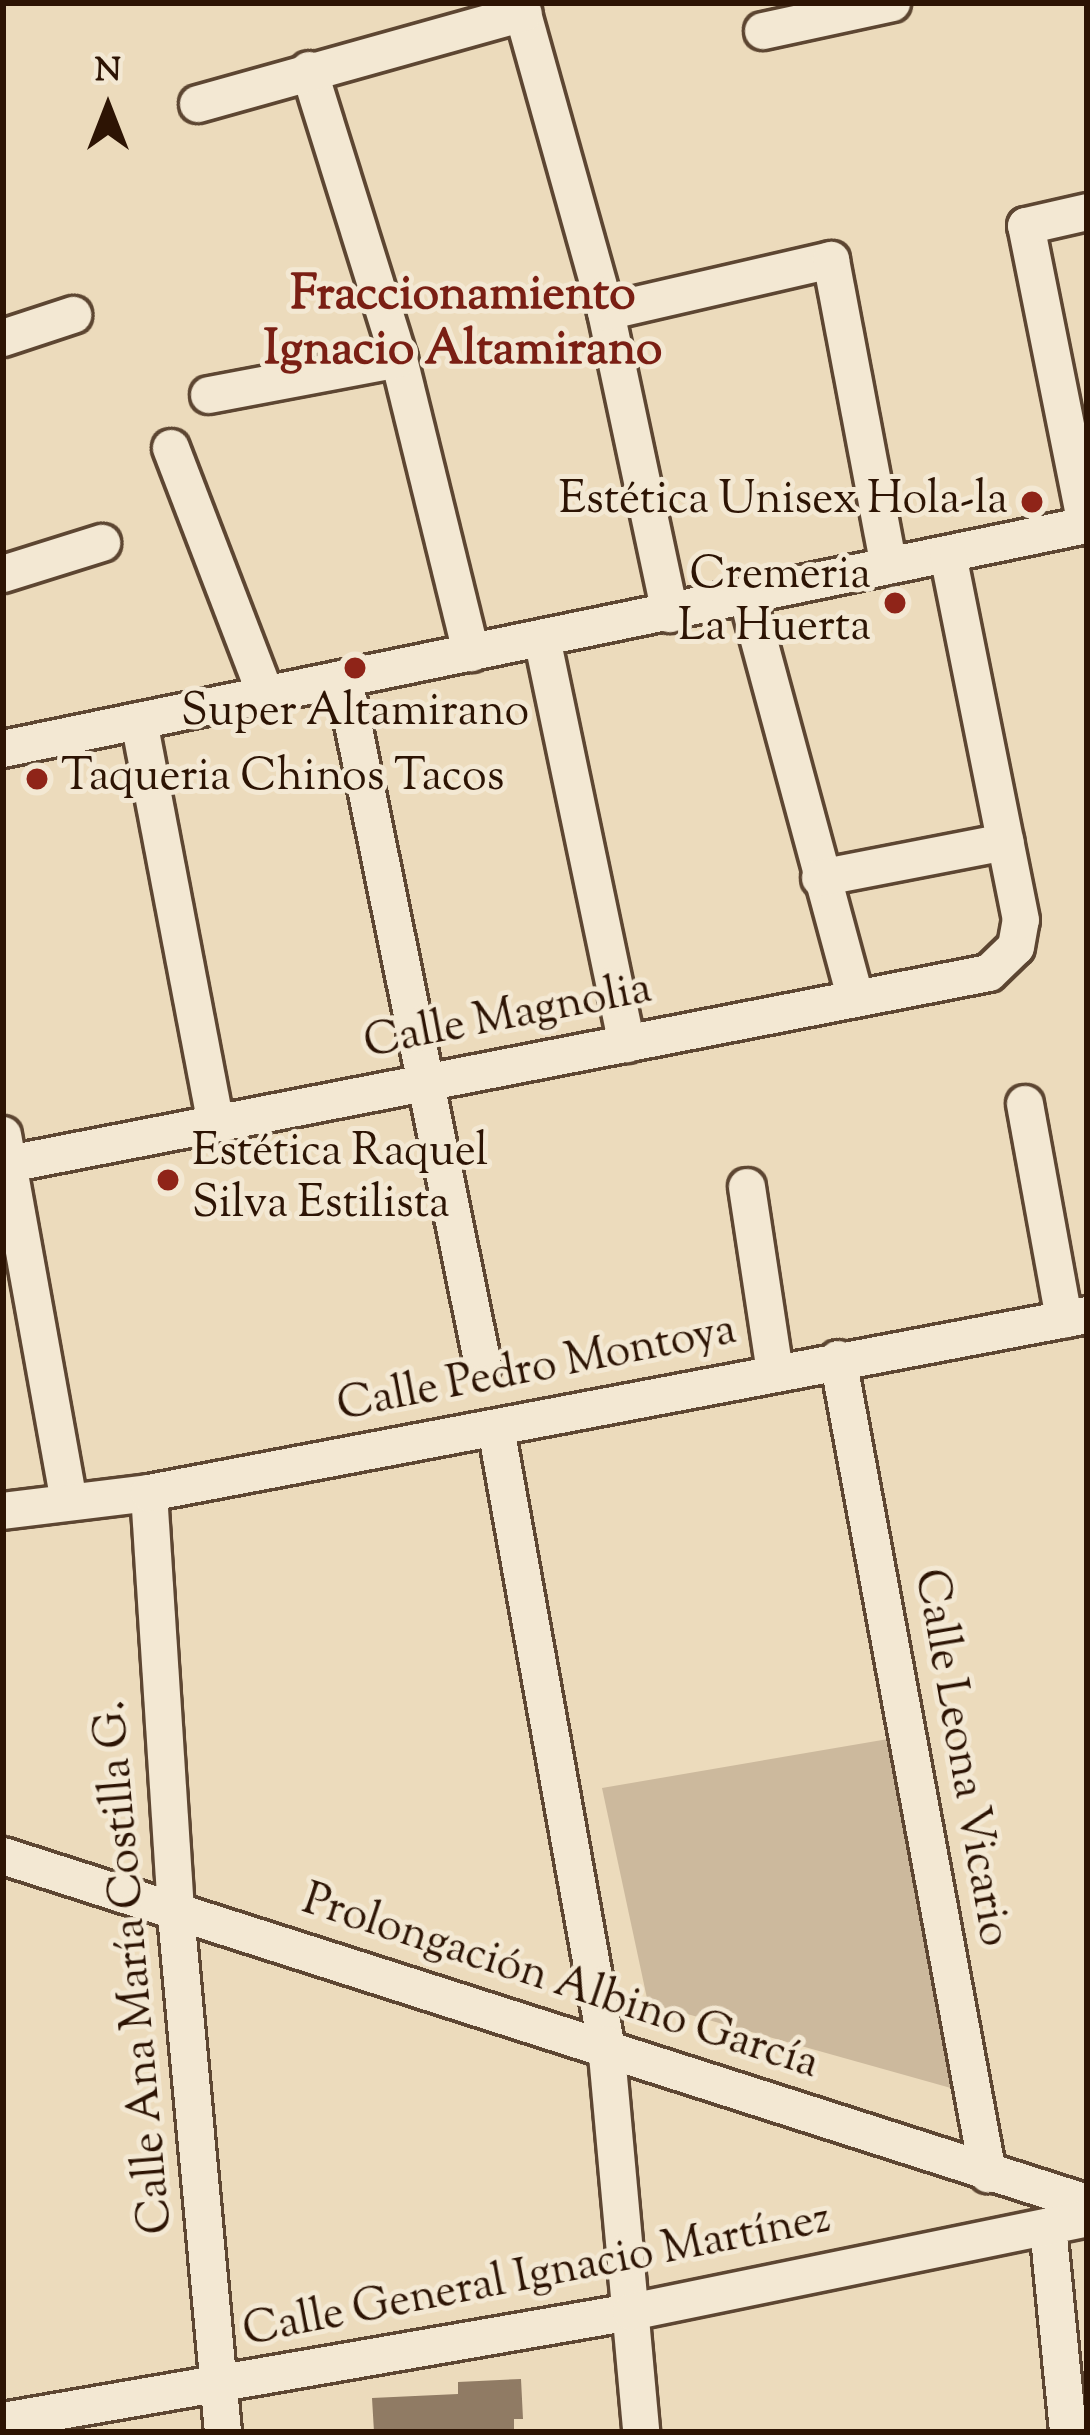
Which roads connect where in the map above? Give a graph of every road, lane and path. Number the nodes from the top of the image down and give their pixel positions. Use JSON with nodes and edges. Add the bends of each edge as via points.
{"nodes":[{"id":1,"x":892,"y":3,"type":"edge"},
{"id":2,"x":522,"y":8,"type":"edge"},
{"id":3,"x":802,"y":11,"type":"edge"},
{"id":4,"x":764,"y":31,"type":"dead end"},
{"id":5,"x":309,"y":70,"type":"junction"},
{"id":6,"x":198,"y":104,"type":"dead end"},
{"id":7,"x":1087,"y":212,"type":"edge"},
{"id":8,"x":606,"y":312,"type":"junction"},
{"id":9,"x":73,"y":315,"type":"dead end"},
{"id":10,"x":3,"y":338,"type":"edge"},
{"id":11,"x":399,"y":359,"type":"junction"},
{"id":12,"x":209,"y":395,"type":"dead end"},
{"id":13,"x":171,"y":448,"type":"dead end"},
{"id":14,"x":1086,"y":525,"type":"edge"},
{"id":15,"x":102,"y":543,"type":"dead end"},
{"id":16,"x":948,"y":556,"type":"junction"},
{"id":17,"x":889,"y":566,"type":"junction"},
{"id":18,"x":3,"y":574,"type":"edge"},
{"id":19,"x":747,"y":596,"type":"junction"},
{"id":20,"x":670,"y":614,"type":"junction"},
{"id":21,"x":542,"y":638,"type":"junction"},
{"id":22,"x":471,"y":653,"type":"junction"},
{"id":23,"x":344,"y":679,"type":"junction"},
{"id":24,"x":266,"y":695,"type":"junction"},
{"id":25,"x":139,"y":721,"type":"junction"},
{"id":26,"x":3,"y":749,"type":"edge"},
{"id":27,"x":1006,"y":842,"type":"junction"},
{"id":28,"x":820,"y":878,"type":"junction"},
{"id":29,"x":855,"y":997,"type":"junction"},
{"id":30,"x":627,"y":1045,"type":"junction"},
{"id":31,"x":422,"y":1085,"type":"junction"},
{"id":32,"x":1024,"y":1104,"type":"dead end"},
{"id":33,"x":215,"y":1121,"type":"junction"},
{"id":34,"x":6,"y":1150,"type":"edge"},
{"id":35,"x":747,"y":1186,"type":"dead end"},
{"id":36,"x":1076,"y":1317,"type":"edge"},
{"id":37,"x":838,"y":1359,"type":"junction"},
{"id":38,"x":483,"y":1365,"type":"dead end"},
{"id":39,"x":775,"y":1373,"type":"junction"},
{"id":40,"x":496,"y":1428,"type":"junction"},
{"id":41,"x":149,"y":1493,"type":"junction"},
{"id":42,"x":70,"y":1502,"type":"junction"},
{"id":43,"x":3,"y":1511,"type":"edge"},
{"id":44,"x":3,"y":1856,"type":"edge"},
{"id":45,"x":176,"y":1914,"type":"junction"},
{"id":46,"x":606,"y":2044,"type":"junction"},
{"id":47,"x":988,"y":2174,"type":"junction"},
{"id":48,"x":1087,"y":2204,"type":"edge"},
{"id":49,"x":1087,"y":2218,"type":"edge"},
{"id":50,"x":1048,"y":2227,"type":"junction"},
{"id":51,"x":631,"y":2312,"type":"junction"},
{"id":52,"x":220,"y":2385,"type":"junction"},
{"id":53,"x":3,"y":2421,"type":"edge"},
{"id":54,"x":223,"y":2432,"type":"edge"},
{"id":55,"x":641,"y":2432,"type":"edge"},
{"id":56,"x":1068,"y":2432,"type":"edge"}],
"edges":[{"from":1,"to":3,"type":"street"},
{"from":2,"to":5,"type":"street"},
{"from":2,"to":8,"type":"street"},
{"from":3,"to":4,"type":"street"},
{"from":5,"to":6,"type":"street"},
{"from":5,"to":11,"type":"street"},
{"from":7,"to":14,"type":"street","via":[[1026,226]]},
{"from":8,"to":17,"type":"street","via":[[831,260]]},
{"from":8,"to":20,"type":"street"},
{"from":9,"to":10,"type":"street"},
{"from":11,"to":12,"type":"street"},
{"from":11,"to":22,"type":"street"},
{"from":13,"to":24,"type":"street"},
{"from":14,"to":16,"type":"street"},
{"from":15,"to":18,"type":"street"},
{"from":16,"to":17,"type":"street"},
{"from":16,"to":27,"type":"street"},
{"from":17,"to":19,"type":"street"},
{"from":19,"to":20,"type":"street"},
{"from":19,"to":28,"type":"street"},
{"from":20,"to":21,"type":"street"},
{"from":21,"to":22,"type":"street"},
{"from":21,"to":30,"type":"street"},
{"from":22,"to":23,"type":"street"},
{"from":23,"to":24,"type":"street"},
{"from":23,"to":31,"type":"street"},
{"from":24,"to":25,"type":"street"},
{"from":25,"to":26,"type":"street"},
{"from":25,"to":33,"type":"street"},
{"from":27,"to":28,"type":"street"},
{"from":27,"to":29,"type":"street","name":"Calle Magnolia","via":[[1021,920],[1016,946],[989,973]]},
{"from":28,"to":29,"type":"street"},
{"from":29,"to":30,"type":"street","name":"Calle Magnolia"},
{"from":30,"to":31,"type":"street","name":"Calle Magnolia"},
{"from":31,"to":33,"type":"street","name":"Calle Magnolia"},
{"from":31,"to":38,"type":"street"},
{"from":32,"to":36,"type":"street"},
{"from":33,"to":34,"type":"street","name":"Calle Magnolia"},
{"from":34,"to":42,"type":"street"},
{"from":35,"to":39,"type":"street"},
{"from":36,"to":37,"type":"street","name":"Calle Pedro Montoya"},
{"from":37,"to":39,"type":"street","name":"Calle Pedro Montoya"},
{"from":37,"to":47,"type":"street","name":"Calle Leona Vicario"},
{"from":39,"to":40,"type":"street","name":"Calle Pedro Montoya"},
{"from":40,"to":41,"type":"street","name":"Calle Pedro Montoya"},
{"from":40,"to":46,"type":"street"},
{"from":41,"to":42,"type":"street","name":"Calle Pedro Montoya"},
{"from":41,"to":45,"type":"street","name":"Calle Ana María Costilla G."},
{"from":42,"to":43,"type":"street","name":"Calle Pedro Montoya"},
{"from":44,"to":45,"type":"street","name":"Prolongación Albino García"},
{"from":45,"to":46,"type":"street","name":"Prolongación Albino García"},
{"from":45,"to":52,"type":"street","name":"Calle Ana María Costilla G."},
{"from":46,"to":47,"type":"street","name":"Prolongación Albino García"},
{"from":46,"to":51,"type":"street"},
{"from":47,"to":48,"type":"street","name":"Prolongación Albino García"},
{"from":49,"to":50,"type":"street","name":"Calle General Ignacio Martínez"},
{"from":50,"to":51,"type":"street","name":"Calle General Ignacio Martínez"},
{"from":50,"to":56,"type":"street"},
{"from":51,"to":52,"type":"street","name":"Calle General Ignacio Martínez"},
{"from":51,"to":55,"type":"street"},
{"from":52,"to":53,"type":"street","name":"Calle General Ignacio Martínez"},
{"from":52,"to":54,"type":"street","name":"Calle Ana María Costilla G."}]}
